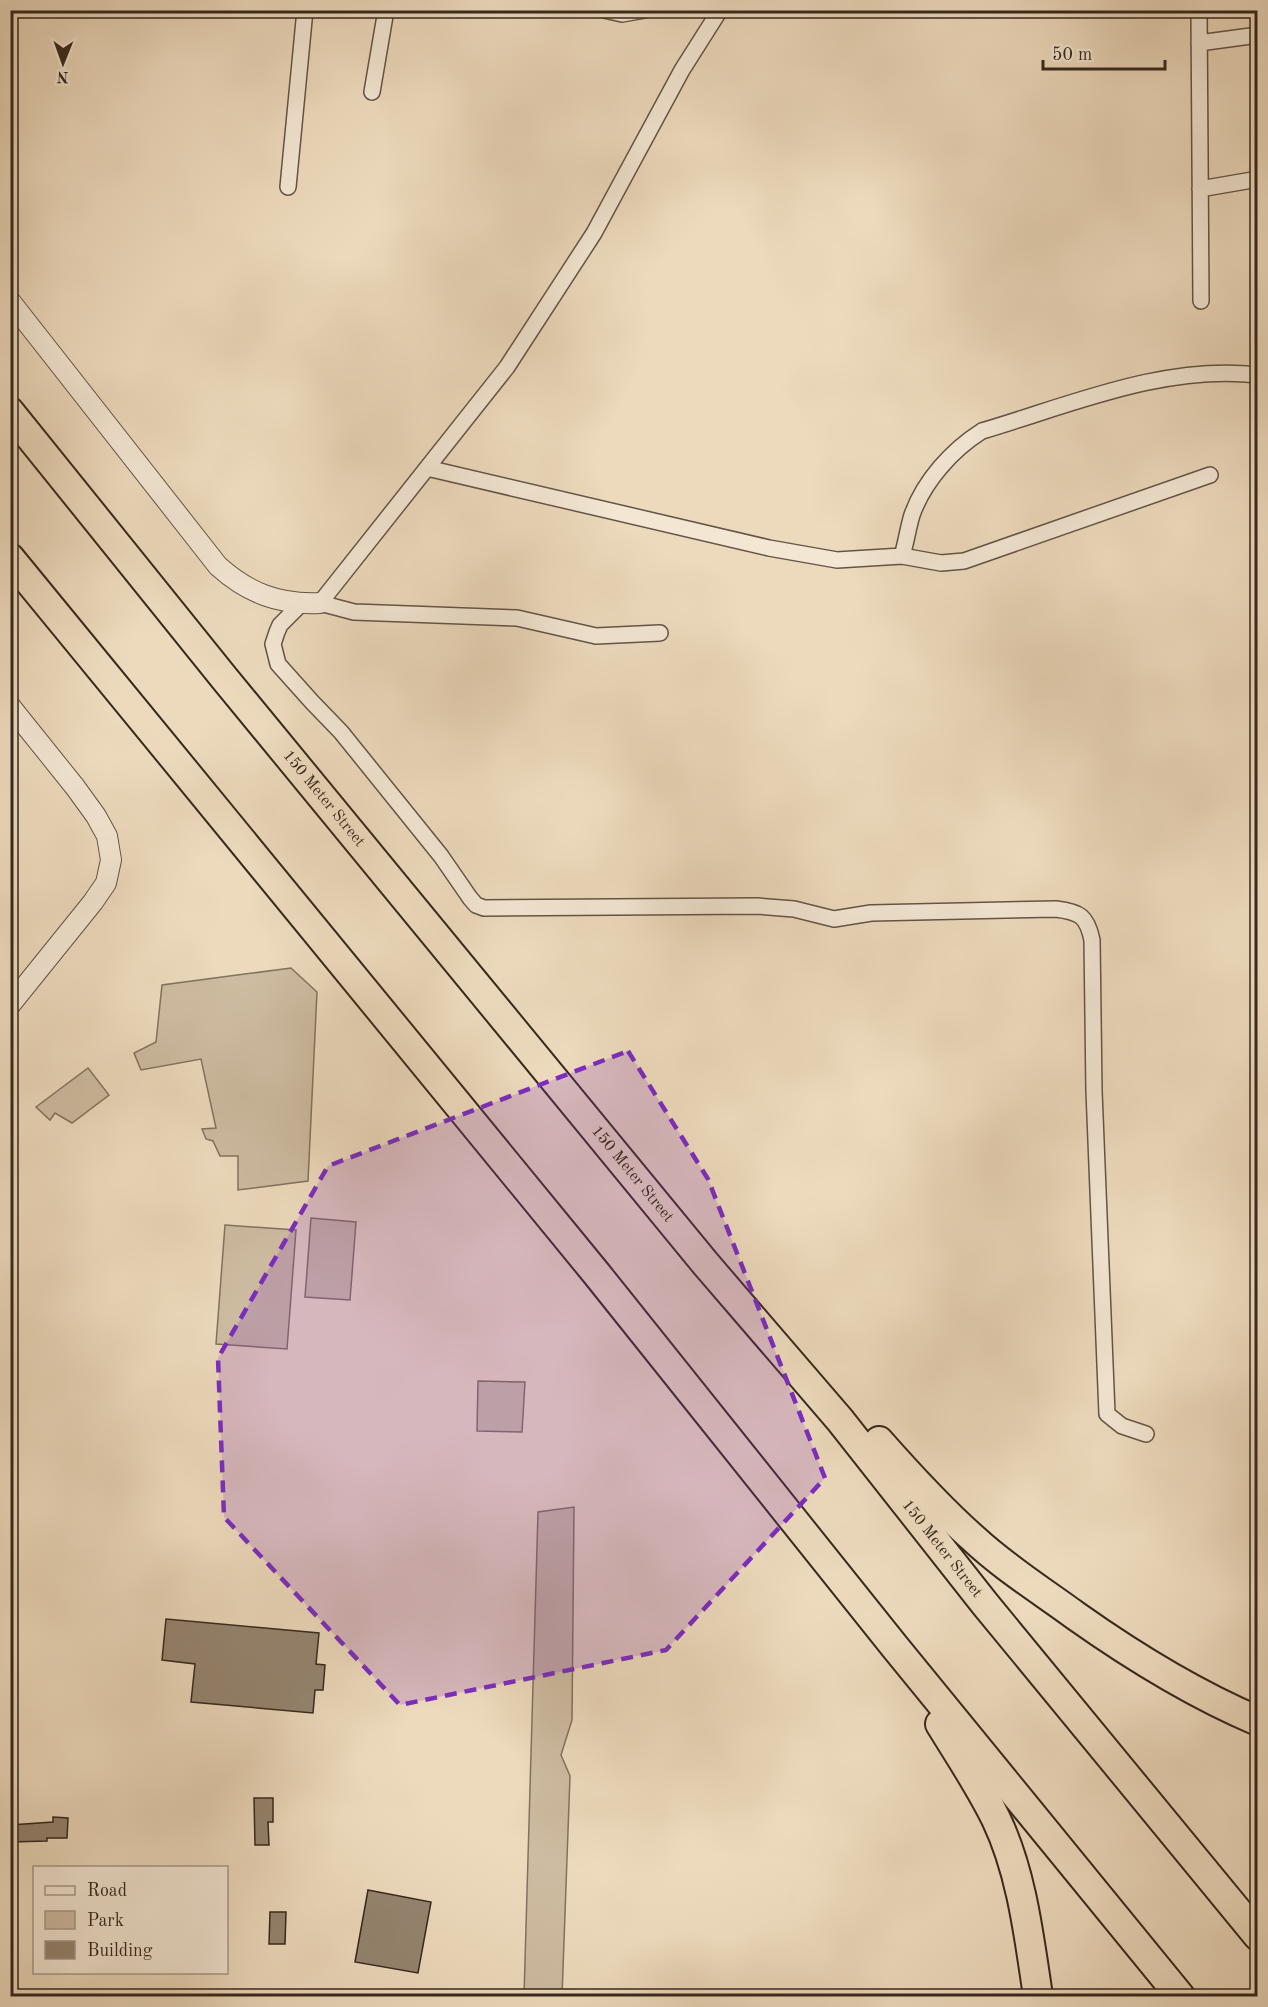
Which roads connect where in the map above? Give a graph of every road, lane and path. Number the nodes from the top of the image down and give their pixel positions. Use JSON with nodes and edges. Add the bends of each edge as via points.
{"nodes":[{"id":1,"x":305,"y":10,"type":"edge"},
{"id":2,"x":386,"y":10,"type":"edge"},
{"id":3,"x":604,"y":10,"type":"edge"},
{"id":4,"x":645,"y":10,"type":"edge"},
{"id":5,"x":720,"y":10,"type":"edge"},
{"id":6,"x":1199,"y":10,"type":"edge"},
{"id":7,"x":1257,"y":35,"type":"edge"},
{"id":8,"x":1199,"y":43,"type":"junction"},
{"id":9,"x":372,"y":93,"type":"dead end"},
{"id":10,"x":1257,"y":179,"type":"edge"},
{"id":11,"x":288,"y":187,"type":"dead end"},
{"id":12,"x":1200,"y":189,"type":"junction"},
{"id":13,"x":10,"y":301,"type":"edge"},
{"id":14,"x":1201,"y":301,"type":"dead end"},
{"id":15,"x":1257,"y":375,"type":"edge"},
{"id":16,"x":10,"y":412,"type":"edge"},
{"id":17,"x":427,"y":468,"type":"junction"},
{"id":18,"x":1210,"y":476,"type":"dead end"},
{"id":19,"x":902,"y":556,"type":"junction"},
{"id":20,"x":10,"y":558,"type":"edge"},
{"id":21,"x":310,"y":604,"type":"junction"},
{"id":22,"x":660,"y":633,"type":"dead end"},
{"id":23,"x":10,"y":706,"type":"edge"},
{"id":24,"x":10,"y":1005,"type":"edge"},
{"id":25,"x":705,"y":1263,"type":"junction"},
{"id":26,"x":1146,"y":1434,"type":"dead end"},
{"id":27,"x":895,"y":1647,"type":"junction"},
{"id":28,"x":1257,"y":1721,"type":"edge"},
{"id":29,"x":1257,"y":1936,"type":"edge"},
{"id":30,"x":1038,"y":1996,"type":"edge"},
{"id":31,"x":1180,"y":1996,"type":"edge"}],
"edges":[{"from":1,"to":11,"type":"street"},
{"from":2,"to":9,"type":"street"},
{"from":3,"to":4,"type":"street","via":[[622,14]]},
{"from":5,"to":17,"type":"street","via":[[682,70],[594,233],[507,367]]},
{"from":6,"to":8,"type":"street"},
{"from":7,"to":8,"type":"street"},
{"from":8,"to":12,"type":"street"},
{"from":10,"to":12,"type":"street"},
{"from":12,"to":14,"type":"street"},
{"from":13,"to":21,"type":"street","via":[[218,566],[264,597]]},
{"from":15,"to":19,"type":"street","via":[[1217,372],[1139,384],[982,431],[966,441],[926,487],[912,516]]},
{"from":16,"to":25,"type":"highway","name":"150 Meter Street"},
{"from":17,"to":19,"type":"street","via":[[769,548],[837,560]]},
{"from":17,"to":21,"type":"street"},
{"from":18,"to":19,"type":"street","via":[[964,561],[941,563]]},
{"from":20,"to":27,"type":"highway","via":[[596,1273]]},
{"from":21,"to":22,"type":"street","via":[[354,612],[517,618],[596,636]]},
{"from":21,"to":26,"type":"street","via":[[280,625],[273,644],[279,664],[341,732],[476,905],[757,906],[794,909],[834,920],[871,913],[1045,909],[1072,911],[1081,916],[1089,925],[1092,940],[1107,1414],[1122,1426]]},
{"from":23,"to":24,"type":"street","via":[[96,816],[107,836],[111,860],[106,883],[93,902]]},
{"from":25,"to":28,"type":"highway","via":[[801,1357],[975,1540],[1128,1653],[1175,1682]]},
{"from":25,"to":29,"type":"highway","name":"150 Meter Street","via":[[840,1420]]},
{"from":27,"to":30,"type":"highway","via":[[996,1819],[1028,1926]]},
{"from":27,"to":31,"type":"highway"}]}
